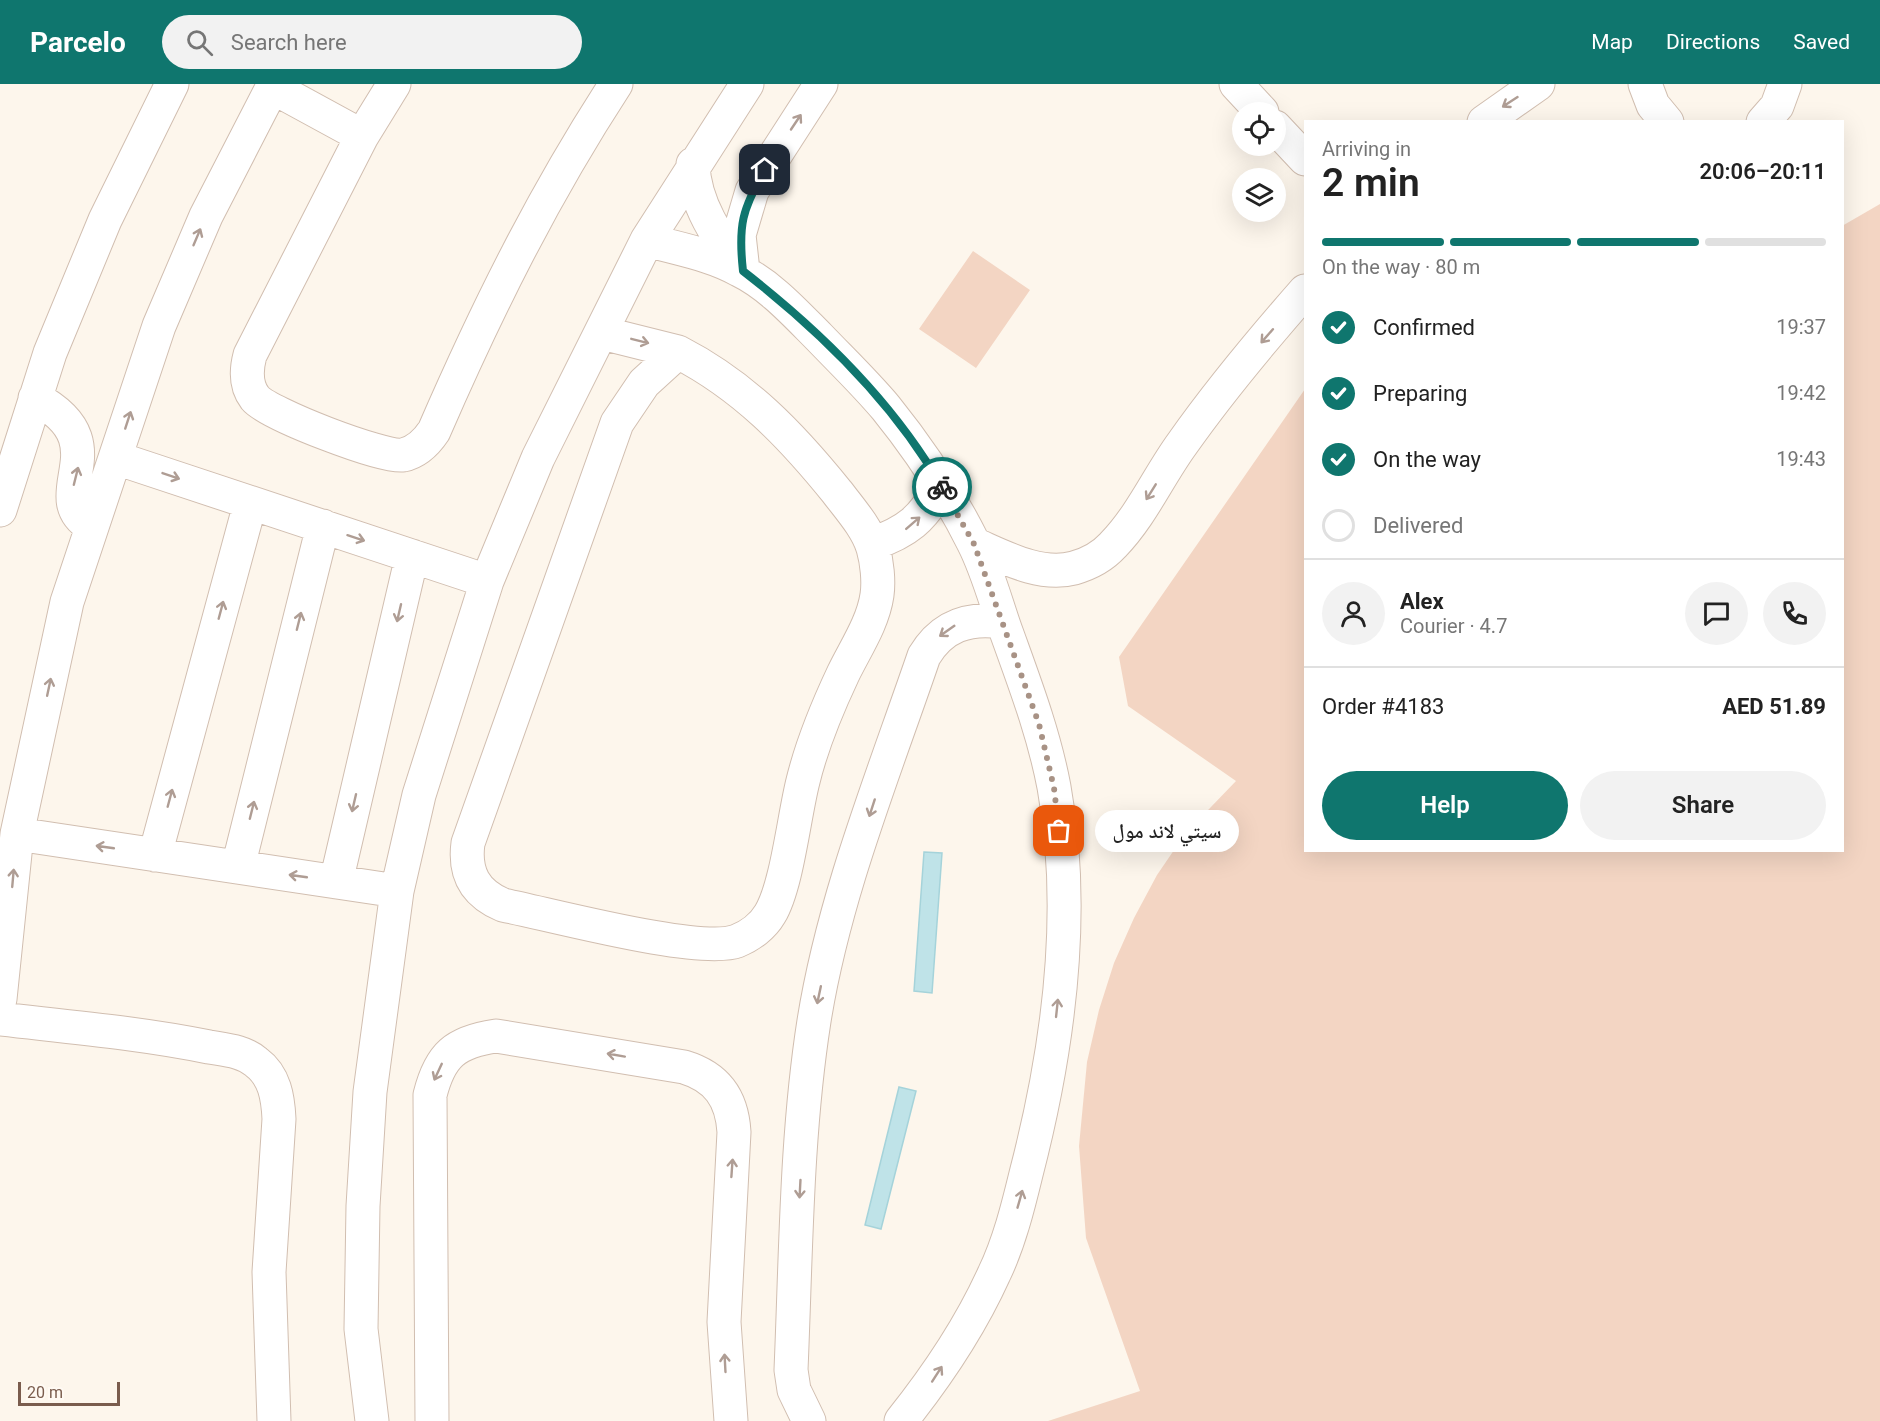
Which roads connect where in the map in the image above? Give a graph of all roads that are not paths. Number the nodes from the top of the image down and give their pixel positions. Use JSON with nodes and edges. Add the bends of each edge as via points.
{"nodes":[{"id":1,"x":172,"y":84,"type":"edge"},
{"id":2,"x":394,"y":84,"type":"edge"},
{"id":3,"x":616,"y":84,"type":"edge"},
{"id":4,"x":747,"y":84,"type":"edge"},
{"id":5,"x":821,"y":84,"type":"edge"},
{"id":6,"x":1236,"y":84,"type":"edge"},
{"id":7,"x":1538,"y":84,"type":"edge"},
{"id":8,"x":1645,"y":84,"type":"edge"},
{"id":9,"x":1785,"y":84,"type":"edge"},
{"id":10,"x":273,"y":86,"type":"edge"},
{"id":11,"x":1253,"y":102,"type":"edge"},
{"id":12,"x":1487,"y":120,"type":"edge"},
{"id":13,"x":1665,"y":120,"type":"edge"},
{"id":14,"x":1765,"y":120,"type":"edge"},
{"id":15,"x":362,"y":136,"type":"junction"},
{"id":16,"x":1286,"y":139,"type":"edge"},
{"id":17,"x":1304,"y":158,"type":"edge"},
{"id":18,"x":693,"y":164,"type":"junction"},
{"id":19,"x":647,"y":240,"type":"junction"},
{"id":20,"x":743,"y":271,"type":"junction"},
{"id":21,"x":1304,"y":292,"type":"edge"},
{"id":22,"x":602,"y":333,"type":"junction"},
{"id":23,"x":678,"y":352,"type":"junction"},
{"id":24,"x":35,"y":398,"type":"junction"},
{"id":25,"x":116,"y":458,"type":"junction"},
{"id":26,"x":942,"y":486,"type":"junction"},
{"id":27,"x":250,"y":504,"type":"junction"},
{"id":28,"x":0,"y":510,"type":"edge"},
{"id":29,"x":91,"y":526,"type":"junction"},
{"id":30,"x":323,"y":526,"type":"junction"},
{"id":31,"x":872,"y":544,"type":"junction"},
{"id":32,"x":974,"y":544,"type":"junction"},
{"id":33,"x":412,"y":556,"type":"junction"},
{"id":34,"x":487,"y":581,"type":"junction"},
{"id":35,"x":1002,"y":622,"type":"junction"},
{"id":36,"x":17,"y":834,"type":"junction"},
{"id":37,"x":155,"y":855,"type":"junction"},
{"id":38,"x":238,"y":867,"type":"junction"},
{"id":39,"x":336,"y":882,"type":"junction"},
{"id":40,"x":397,"y":891,"type":"junction"},
{"id":41,"x":0,"y":999,"type":"edge"},
{"id":42,"x":0,"y":1019,"type":"edge"},
{"id":43,"x":274,"y":1421,"type":"edge"},
{"id":44,"x":372,"y":1421,"type":"edge"},
{"id":45,"x":432,"y":1421,"type":"edge"},
{"id":46,"x":731,"y":1421,"type":"edge"},
{"id":47,"x":809,"y":1421,"type":"edge"},
{"id":48,"x":901,"y":1421,"type":"edge"}],
"edges":[{"from":1,"to":24,"type":"lane","via":[[105,220]]},
{"from":2,"to":15,"type":"lane"},
{"from":3,"to":15,"type":"lane","via":[[529,230],[481,322],[434,431],[427,442],[404,455],[378,453],[276,413],[263,407],[247,383],[250,355]]},
{"from":4,"to":18,"type":"lane"},
{"from":20,"to":5,"type":"lane","one_way":true,"via":[[739,235],[752,191]]},
{"from":6,"to":11,"type":"lane"},
{"from":7,"to":12,"type":"lane","one_way":true},
{"from":8,"to":13,"type":"lane","via":[[1653,105]]},
{"from":9,"to":14,"type":"lane","via":[[1777,105]]},
{"from":10,"to":15,"type":"lane"},
{"from":25,"to":10,"type":"lane","one_way":true,"via":[[159,326],[206,216]]},
{"from":16,"to":17,"type":"lane"},
{"from":18,"to":19,"type":"lane"},
{"from":18,"to":20,"type":"lane","via":[[693,185],[705,213]]},
{"from":19,"to":20,"type":"lane","via":[[682,248]]},
{"from":19,"to":22,"type":"lane"},
{"from":20,"to":26,"type":"lane","via":[[785,303],[857,375],[922,452]]},
{"from":21,"to":32,"type":"lane","one_way":true,"via":[[1231,378],[1181,445],[1136,518],[1111,548],[1093,561],[1052,569],[1011,561]]},
{"from":22,"to":23,"type":"lane","one_way":true},
{"from":22,"to":34,"type":"lane","via":[[538,458]]},
{"from":23,"to":31,"type":"lane","via":[[730,382],[776,422],[855,516]]},
{"from":23,"to":31,"type":"lane","via":[[644,383],[617,423],[468,843],[469,874],[477,888],[503,905],[694,943],[716,945],[755,931],[770,915],[778,896],[814,743],[870,619],[877,595]]},
{"from":24,"to":28,"type":"lane"},
{"from":29,"to":24,"type":"lane","one_way":true,"via":[[76,515],[72,504],[80,451],[75,435],[53,407]]},
{"from":25,"to":27,"type":"lane","one_way":true},
{"from":25,"to":29,"type":"lane"},
{"from":31,"to":26,"type":"lane","one_way":true,"via":[[898,535],[916,522]]},
{"from":26,"to":32,"type":"lane"},
{"from":27,"to":30,"type":"lane"},
{"from":37,"to":27,"type":"lane","one_way":true},
{"from":36,"to":29,"type":"lane","one_way":true,"via":[[67,602]]},
{"from":30,"to":33,"type":"lane","one_way":true},
{"from":38,"to":30,"type":"lane","one_way":true},
{"from":32,"to":35,"type":"lane"},
{"from":33,"to":34,"type":"lane"},
{"from":33,"to":39,"type":"lane","one_way":true},
{"from":34,"to":40,"type":"lane","via":[[419,795]]},
{"from":35,"to":47,"type":"lane","one_way":true,"via":[[972,620],[956,625],[932,643],[924,657],[837,919],[814,1021],[802,1140],[790,1370],[794,1390]]},
{"from":48,"to":35,"type":"lane","one_way":true,"via":[[938,1372],[995,1273],[1019,1201],[1052,1056],[1063,917],[1054,788],[1039,724]]},
{"from":37,"to":36,"type":"lane","one_way":true},
{"from":41,"to":36,"type":"lane","one_way":true},
{"from":37,"to":38,"type":"lane"},
{"from":39,"to":38,"type":"lane","one_way":true},
{"from":39,"to":40,"type":"lane"},
{"from":40,"to":44,"type":"lane","via":[[369,1092],[363,1206],[361,1329]]},
{"from":42,"to":43,"type":"lane","via":[[186,1041],[238,1052],[257,1062],[270,1078],[278,1098],[279,1119],[269,1272]]},
{"from":46,"to":45,"type":"lane","one_way":true,"via":[[724,1322],[734,1132],[733,1114],[726,1097],[716,1083],[684,1067],[496,1036],[472,1040],[451,1052],[436,1071],[430,1095]]}]}
